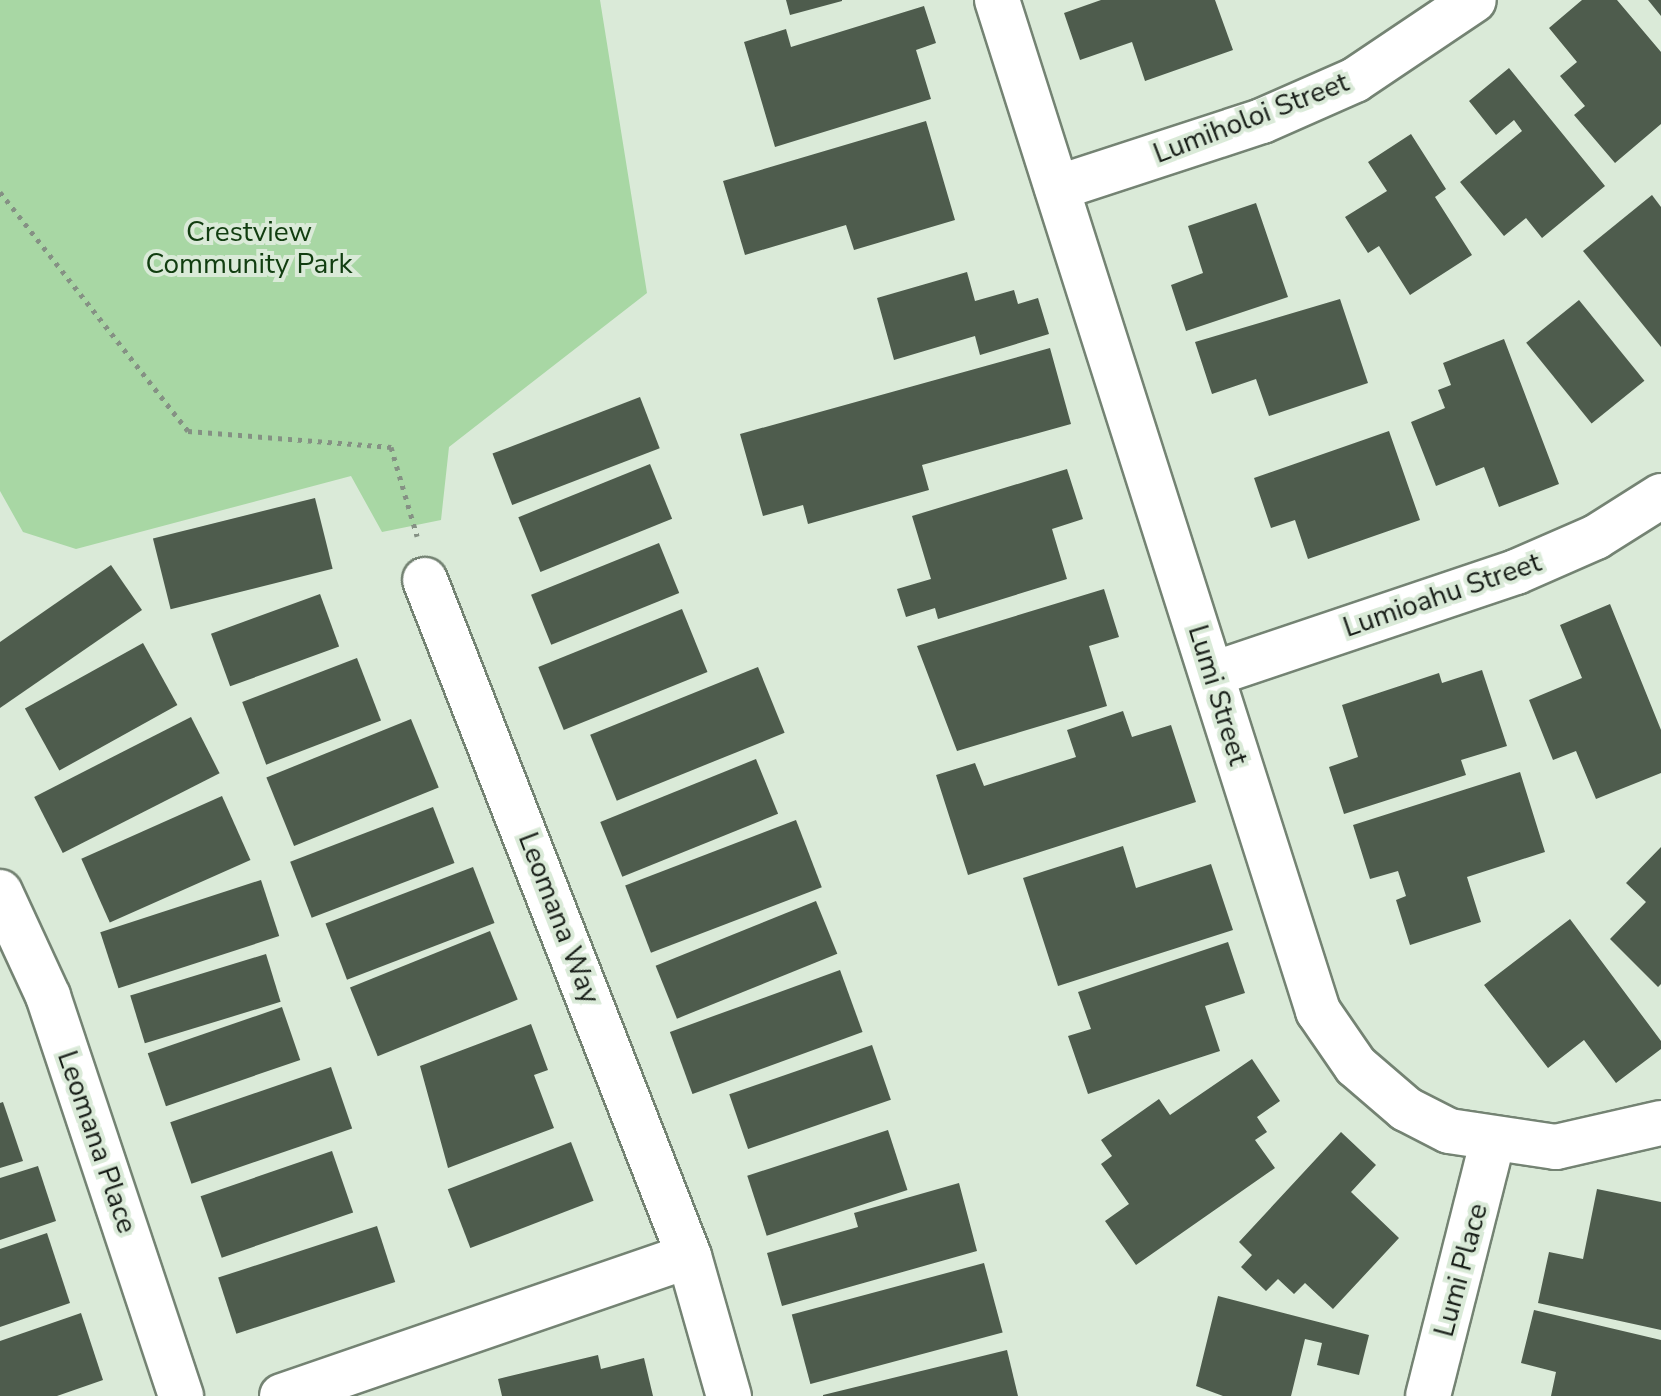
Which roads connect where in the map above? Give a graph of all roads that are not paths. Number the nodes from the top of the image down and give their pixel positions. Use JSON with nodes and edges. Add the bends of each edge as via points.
{"nodes":[{"id":1,"x":997,"y":0,"type":"edge"},
{"id":2,"x":1474,"y":0,"type":"edge"},
{"id":3,"x":1057,"y":188,"type":"junction"},
{"id":4,"x":1661,"y":496,"type":"edge"},
{"id":5,"x":425,"y":580,"type":"road end"},
{"id":6,"x":1213,"y":674,"type":"junction"},
{"id":7,"x":0,"y":892,"type":"edge"},
{"id":8,"x":1661,"y":1123,"type":"edge"},
{"id":9,"x":1492,"y":1143,"type":"junction"},
{"id":10,"x":689,"y":1256,"type":"junction"},
{"id":11,"x":181,"y":1396,"type":"edge"},
{"id":12,"x":282,"y":1396,"type":"edge"},
{"id":13,"x":729,"y":1396,"type":"edge"},
{"id":14,"x":1428,"y":1396,"type":"edge"}],
"edges":[{"from":1,"to":3,"type":"street","name":"Lumi Street"},
{"from":2,"to":3,"type":"street","name":"Lumiholoi Street","via":[[1355,80],[1262,121]]},
{"from":3,"to":6,"type":"street","name":"Lumi Street"},
{"from":4,"to":6,"type":"street","name":"Lumioahu Street","via":[[1596,537],[1516,572]]},
{"from":5,"to":10,"type":"street","name":"Leomana Way"},
{"from":6,"to":9,"type":"street","name":"Lumi Street","via":[[1287,931],[1318,1011],[1356,1066],[1406,1109]]},
{"from":7,"to":11,"type":"street","name":"Leomana Place","via":[[48,996]]},
{"from":8,"to":9,"type":"street","name":"Lumi Street","via":[[1556,1147]]},
{"from":9,"to":14,"type":"street","name":"Lumi Place"},
{"from":10,"to":12,"type":"street"},
{"from":10,"to":13,"type":"street","name":"Leomana Way"}]}
